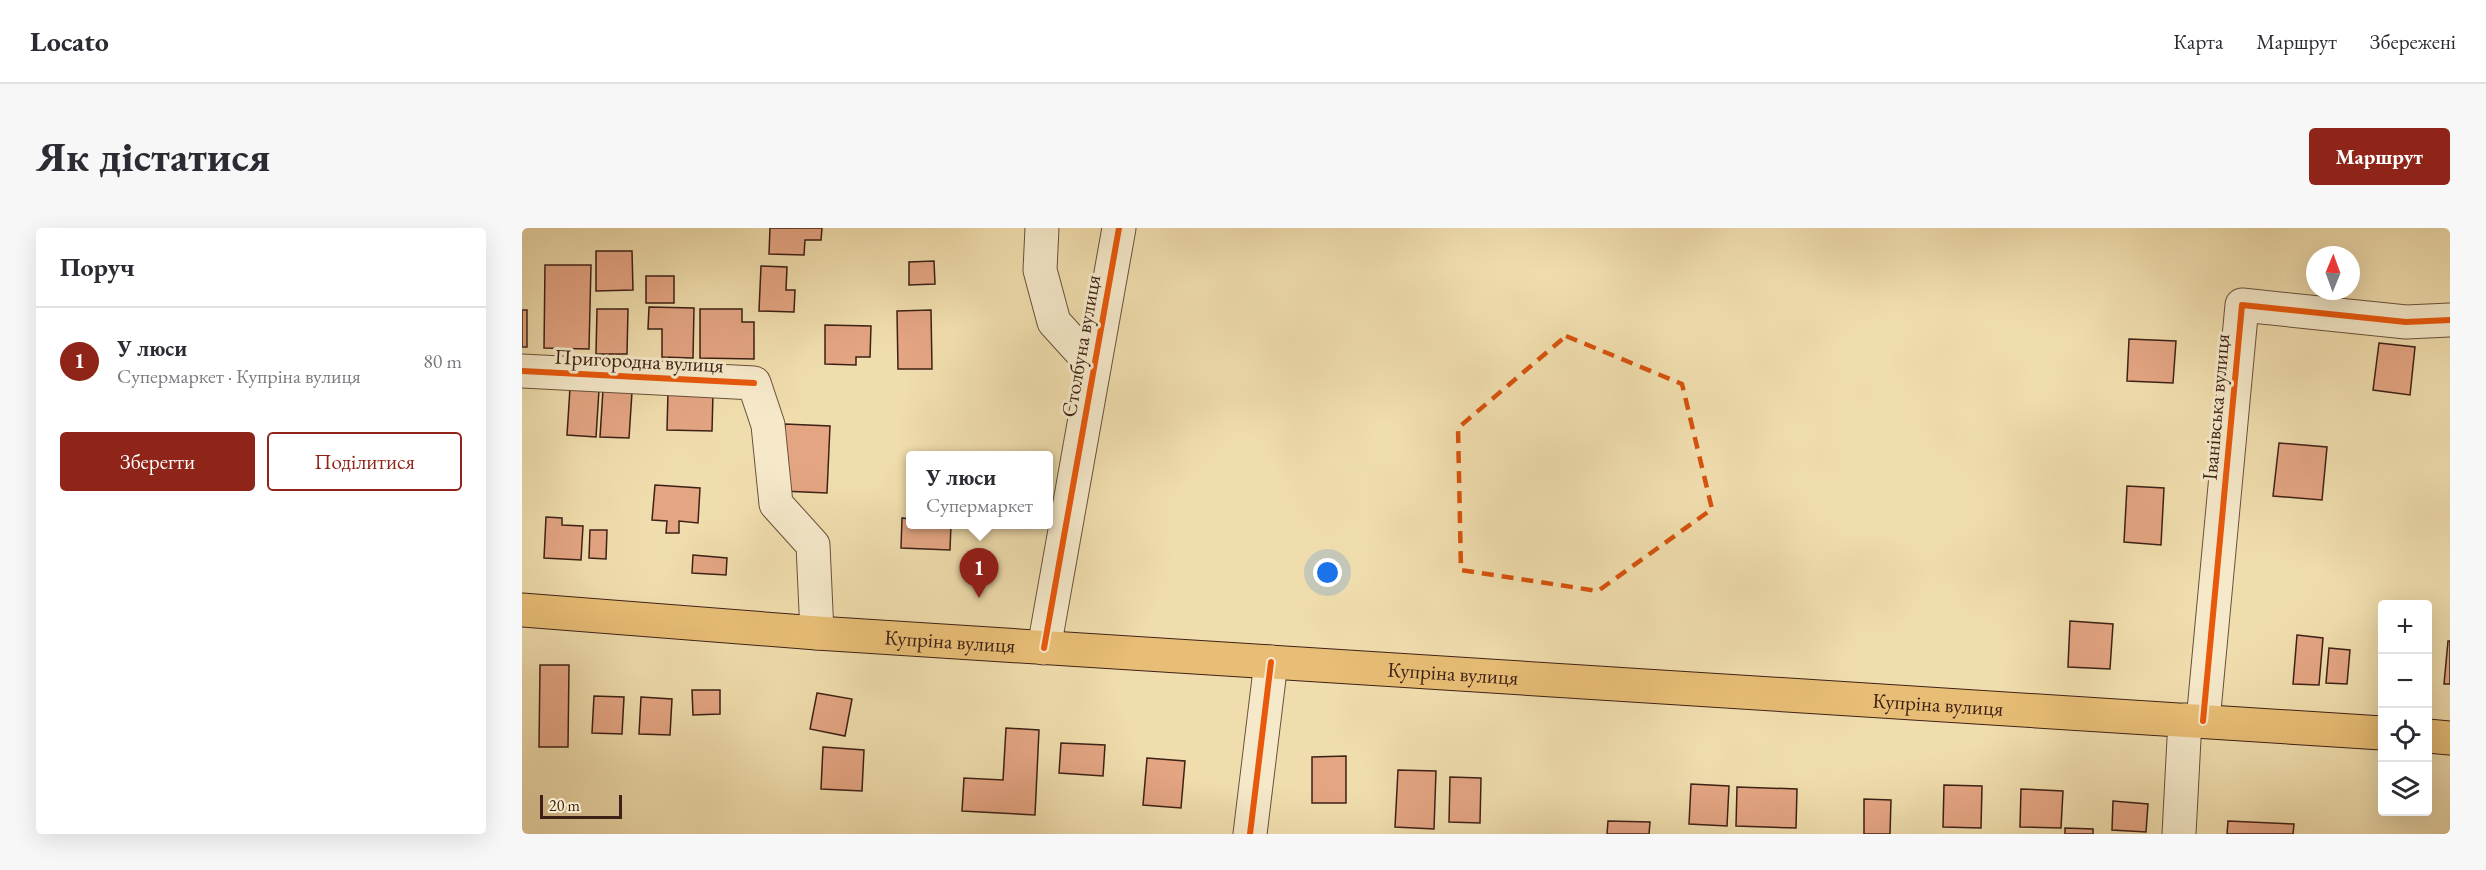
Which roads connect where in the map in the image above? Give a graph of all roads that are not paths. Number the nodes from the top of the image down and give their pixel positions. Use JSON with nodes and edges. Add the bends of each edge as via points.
{"nodes":[{"id":1,"x":1042,"y":228,"type":"edge"},
{"id":2,"x":1119,"y":228,"type":"edge"},
{"id":3,"x":2450,"y":320,"type":"edge"},
{"id":4,"x":1094,"y":366,"type":"junction"},
{"id":5,"x":522,"y":371,"type":"edge"},
{"id":6,"x":522,"y":610,"type":"edge"},
{"id":7,"x":817,"y":633,"type":"junction"},
{"id":8,"x":1044,"y":648,"type":"junction"},
{"id":9,"x":1271,"y":662,"type":"junction"},
{"id":10,"x":2194,"y":720,"type":"junction"},
{"id":11,"x":2378,"y":733,"type":"edge"},
{"id":12,"x":2432,"y":736,"type":"edge"},
{"id":13,"x":2450,"y":738,"type":"edge"},
{"id":14,"x":1250,"y":834,"type":"edge"},
{"id":15,"x":2179,"y":834,"type":"edge"}],
"edges":[{"from":1,"to":4,"type":"street","via":[[1040,270],[1054,322]]},
{"from":2,"to":4,"type":"street","name":"Столбуна вулиця"},
{"from":3,"to":10,"type":"street","name":"Іванівська вулиця","via":[[2406,322],[2242,305]]},
{"from":4,"to":8,"type":"street","name":"Столбуна вулиця"},
{"from":5,"to":7,"type":"street","name":"Пригородна вулиця","via":[[754,383],[768,425],[776,504],[813,545]]},
{"from":6,"to":7,"type":"main road","name":"Купріна вулиця"},
{"from":7,"to":8,"type":"main road","name":"Купріна вулиця"},
{"from":8,"to":9,"type":"main road","name":"Купріна вулиця"},
{"from":9,"to":10,"type":"main road","name":"Купріна вулиця"},
{"from":9,"to":14,"type":"street"},
{"from":10,"to":11,"type":"main road","name":"Купріна вулиця"},
{"from":10,"to":15,"type":"street"},
{"from":12,"to":13,"type":"main road"}]}
